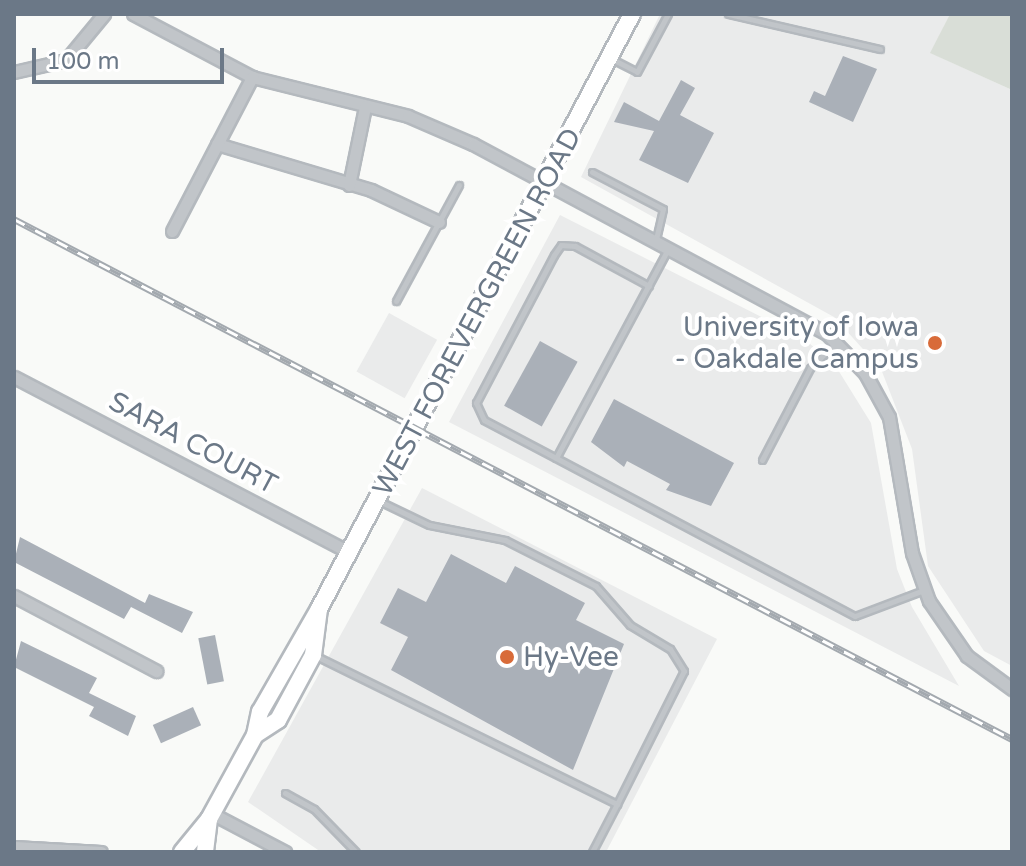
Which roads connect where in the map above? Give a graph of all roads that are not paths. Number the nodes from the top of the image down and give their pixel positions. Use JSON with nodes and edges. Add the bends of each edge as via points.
{"nodes":[{"id":1,"x":104,"y":14,"type":"edge"},
{"id":2,"x":133,"y":14,"type":"edge"},
{"id":3,"x":632,"y":14,"type":"edge"},
{"id":4,"x":668,"y":14,"type":"edge"},
{"id":5,"x":728,"y":14,"type":"edge"},
{"id":6,"x":880,"y":49,"type":"dead end"},
{"id":7,"x":610,"y":57,"type":"junction"},
{"id":8,"x":14,"y":72,"type":"edge"},
{"id":9,"x":252,"y":77,"type":"junction"},
{"id":10,"x":365,"y":107,"type":"junction"},
{"id":11,"x":217,"y":144,"type":"junction"},
{"id":12,"x":592,"y":172,"type":"dead end"},
{"id":13,"x":349,"y":185,"type":"junction"},
{"id":14,"x":459,"y":185,"type":"dead end"},
{"id":15,"x":547,"y":185,"type":"junction"},
{"id":16,"x":439,"y":222,"type":"junction"},
{"id":17,"x":172,"y":231,"type":"dead end"},
{"id":18,"x":655,"y":241,"type":"junction"},
{"id":19,"x":669,"y":248,"type":"junction"},
{"id":20,"x":649,"y":286,"type":"junction"},
{"id":21,"x":396,"y":301,"type":"dead end"},
{"id":22,"x":837,"y":343,"type":"junction"},
{"id":23,"x":14,"y":377,"type":"edge"},
{"id":24,"x":556,"y":458,"type":"junction"},
{"id":25,"x":762,"y":460,"type":"dead end"},
{"id":26,"x":377,"y":500,"type":"junction"},
{"id":27,"x":349,"y":552,"type":"junction"},
{"id":28,"x":925,"y":590,"type":"junction"},
{"id":29,"x":14,"y":596,"type":"edge"},
{"id":30,"x":319,"y":609,"type":"junction"},
{"id":31,"x":295,"y":645,"type":"junction"},
{"id":32,"x":313,"y":655,"type":"junction"},
{"id":33,"x":156,"y":671,"type":"dead end"},
{"id":34,"x":1012,"y":689,"type":"edge"},
{"id":35,"x":255,"y":735,"type":"junction"},
{"id":36,"x":285,"y":793,"type":"dead end"},
{"id":37,"x":617,"y":804,"type":"junction"},
{"id":38,"x":210,"y":816,"type":"junction"},
{"id":39,"x":14,"y":847,"type":"edge"},
{"id":40,"x":95,"y":851,"type":"edge"},
{"id":41,"x":182,"y":852,"type":"edge"},
{"id":42,"x":205,"y":852,"type":"edge"},
{"id":43,"x":285,"y":852,"type":"edge"},
{"id":44,"x":356,"y":852,"type":"edge"},
{"id":45,"x":592,"y":852,"type":"edge"}],
"edges":[{"from":1,"to":8,"type":"street","via":[[66,60]]},
{"from":2,"to":9,"type":"street"},
{"from":3,"to":7,"type":"street","name":"WEST FOREVERGREEN ROAD"},
{"from":4,"to":7,"type":"lane","via":[[637,72]]},
{"from":5,"to":6,"type":"lane"},
{"from":7,"to":15,"type":"street","name":"WEST FOREVERGREEN ROAD"},
{"from":9,"to":10,"type":"street"},
{"from":9,"to":11,"type":"street"},
{"from":10,"to":13,"type":"street"},
{"from":10,"to":15,"type":"street","via":[[460,138]]},
{"from":11,"to":13,"type":"street"},
{"from":11,"to":17,"type":"street"},
{"from":12,"to":18,"type":"lane","via":[[663,209]]},
{"from":13,"to":16,"type":"street"},
{"from":14,"to":16,"type":"lane"},
{"from":15,"to":18,"type":"street"},
{"from":15,"to":26,"type":"street","name":"WEST FOREVERGREEN ROAD"},
{"from":16,"to":21,"type":"lane"},
{"from":18,"to":19,"type":"street"},
{"from":19,"to":20,"type":"lane"},
{"from":19,"to":22,"type":"street"},
{"from":20,"to":24,"type":"lane"},
{"from":20,"to":24,"type":"lane","via":[[575,246],[561,245],[554,255],[476,403],[484,420]]},
{"from":22,"to":25,"type":"lane","via":[[810,368]]},
{"from":22,"to":28,"type":"street","via":[[865,373],[896,436],[912,553]]},
{"from":23,"to":27,"type":"street","name":"SARA COURT"},
{"from":24,"to":28,"type":"lane","via":[[855,616]]},
{"from":26,"to":27,"type":"street","name":"WEST FOREVERGREEN ROAD"},
{"from":26,"to":37,"type":"lane","via":[[429,525],[505,540],[596,586],[630,625],[683,661]]},
{"from":27,"to":30,"type":"street","name":"WEST FOREVERGREEN ROAD"},
{"from":28,"to":34,"type":"street","via":[[967,656]]},
{"from":29,"to":33,"type":"street"},
{"from":30,"to":31,"type":"street","name":"WEST FOREVERGREEN ROAD"},
{"from":30,"to":32,"type":"street","name":"WEST FOREVERGREEN ROAD"},
{"from":31,"to":32,"type":"lane"},
{"from":31,"to":35,"type":"street","name":"WEST FOREVERGREEN ROAD"},
{"from":32,"to":35,"type":"street","name":"WEST FOREVERGREEN ROAD","via":[[278,720]]},
{"from":32,"to":37,"type":"lane"},
{"from":35,"to":38,"type":"street","name":"WEST FOREVERGREEN ROAD"},
{"from":36,"to":44,"type":"lane","via":[[314,809]]},
{"from":37,"to":45,"type":"lane"},
{"from":38,"to":41,"type":"street","name":"WEST FOREVERGREEN ROAD"},
{"from":38,"to":42,"type":"street","name":"WEST FOREVERGREEN ROAD"},
{"from":38,"to":43,"type":"street"},
{"from":39,"to":40,"type":"street"}]}
